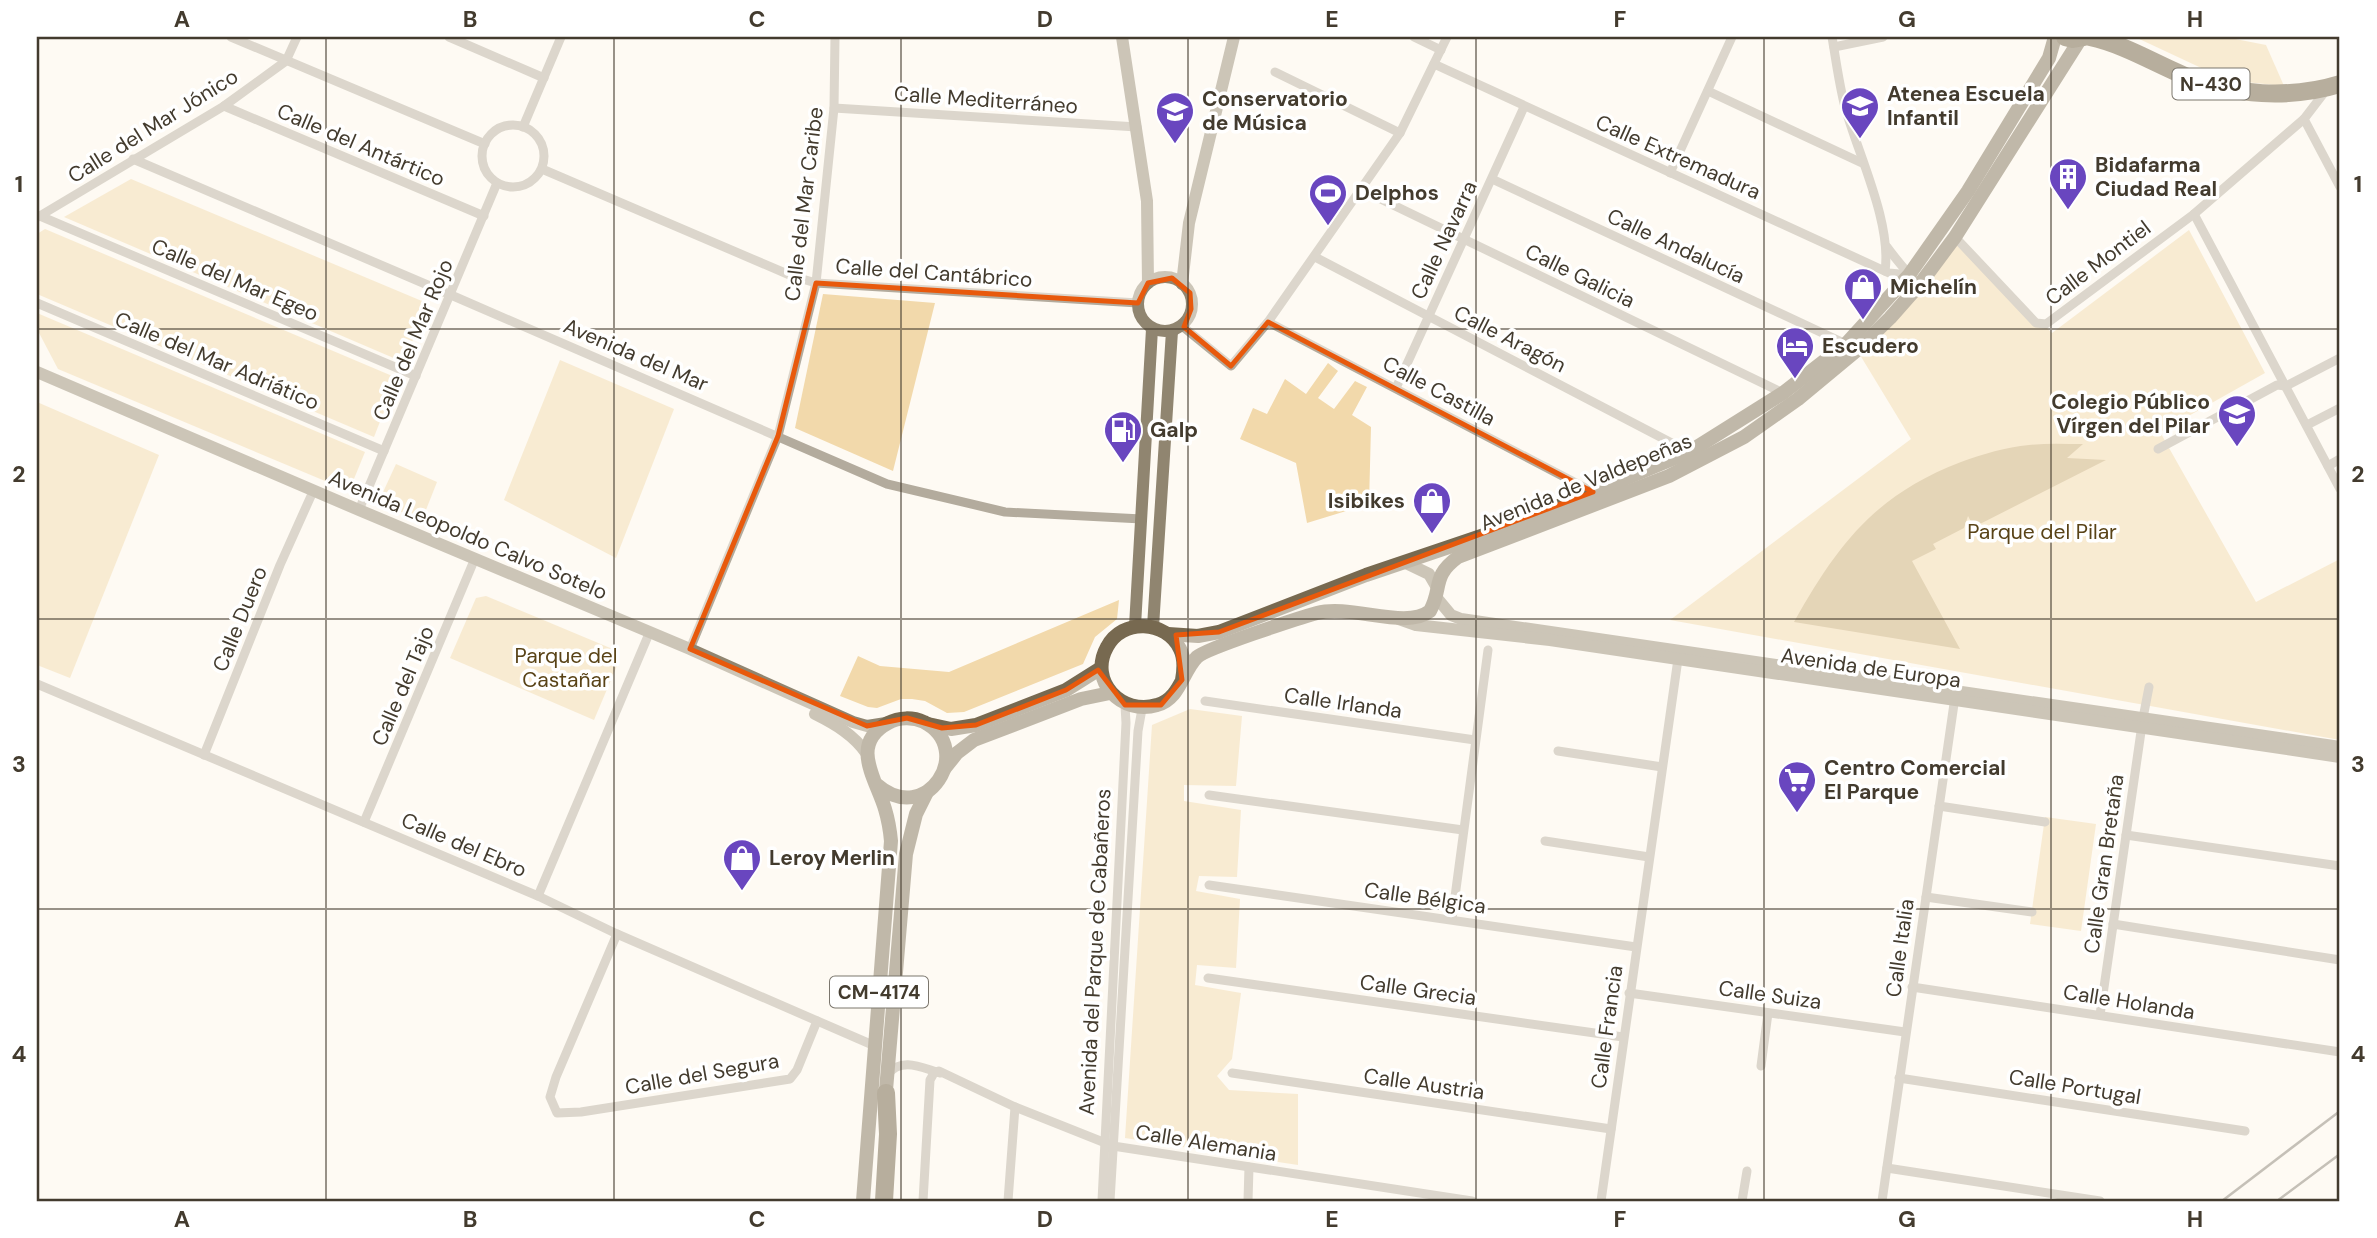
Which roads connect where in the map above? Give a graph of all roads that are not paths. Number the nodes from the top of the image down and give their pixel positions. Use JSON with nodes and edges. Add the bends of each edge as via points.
{"nodes":[{"id":1,"x":231,"y":37,"type":"edge"},
{"id":2,"x":297,"y":37,"type":"edge"},
{"id":3,"x":449,"y":37,"type":"edge"},
{"id":4,"x":561,"y":37,"type":"edge"},
{"id":5,"x":835,"y":37,"type":"edge"},
{"id":6,"x":1122,"y":37,"type":"edge"},
{"id":7,"x":1234,"y":37,"type":"edge"},
{"id":8,"x":1414,"y":37,"type":"edge"},
{"id":9,"x":1447,"y":37,"type":"edge"},
{"id":10,"x":1732,"y":37,"type":"edge"},
{"id":11,"x":1883,"y":37,"type":"edge"},
{"id":12,"x":2055,"y":37,"type":"edge"},
{"id":13,"x":2080,"y":37,"type":"edge"},
{"id":14,"x":2121,"y":37,"type":"edge"},
{"id":15,"x":1833,"y":42,"type":"edge"},
{"id":16,"x":1441,"y":50,"type":"junction"},
{"id":17,"x":286,"y":61,"type":"junction"},
{"id":18,"x":1434,"y":64,"type":"junction"},
{"id":19,"x":1275,"y":72,"type":"dead end"},
{"id":20,"x":544,"y":78,"type":"junction"},
{"id":21,"x":2336,"y":82,"type":"edge"},
{"id":22,"x":1708,"y":91,"type":"junction"},
{"id":23,"x":224,"y":106,"type":"junction"},
{"id":24,"x":1524,"y":107,"type":"junction"},
{"id":25,"x":834,"y":108,"type":"junction"},
{"id":26,"x":2304,"y":119,"type":"junction"},
{"id":27,"x":523,"y":127,"type":"junction"},
{"id":28,"x":1137,"y":127,"type":"junction"},
{"id":29,"x":1400,"y":133,"type":"junction"},
{"id":30,"x":485,"y":144,"type":"junction"},
{"id":31,"x":133,"y":159,"type":"junction"},
{"id":32,"x":1862,"y":163,"type":"junction"},
{"id":33,"x":541,"y":169,"type":"junction"},
{"id":34,"x":1671,"y":173,"type":"junction"},
{"id":35,"x":1492,"y":179,"type":"junction"},
{"id":36,"x":497,"y":183,"type":"junction"},
{"id":37,"x":2340,"y":187,"type":"edge"},
{"id":38,"x":1362,"y":190,"type":"junction"},
{"id":39,"x":2194,"y":214,"type":"junction"},
{"id":40,"x":484,"y":216,"type":"junction"},
{"id":41,"x":38,"y":217,"type":"edge"},
{"id":42,"x":1955,"y":237,"type":"junction"},
{"id":43,"x":1465,"y":239,"type":"junction"},
{"id":44,"x":1886,"y":245,"type":"junction"},
{"id":45,"x":1315,"y":257,"type":"junction"},
{"id":46,"x":1885,"y":271,"type":"junction"},
{"id":47,"x":1914,"y":280,"type":"junction"},
{"id":48,"x":816,"y":283,"type":"junction"},
{"id":49,"x":1148,"y":283,"type":"junction"},
{"id":50,"x":1182,"y":284,"type":"junction"},
{"id":51,"x":452,"y":295,"type":"junction"},
{"id":52,"x":37,"y":303,"type":"edge"},
{"id":53,"x":1138,"y":303,"type":"junction"},
{"id":54,"x":1429,"y":316,"type":"junction"},
{"id":55,"x":1268,"y":321,"type":"junction"},
{"id":56,"x":1152,"y":328,"type":"junction"},
{"id":57,"x":1177,"y":328,"type":"junction"},
{"id":58,"x":1846,"y":344,"type":"junction"},
{"id":59,"x":2340,"y":358,"type":"edge"},
{"id":60,"x":37,"y":362,"type":"edge"},
{"id":61,"x":39,"y":376,"type":"edge"},
{"id":62,"x":416,"y":376,"type":"junction"},
{"id":63,"x":2286,"y":386,"type":"junction"},
{"id":64,"x":1396,"y":388,"type":"junction"},
{"id":65,"x":1783,"y":393,"type":"junction"},
{"id":66,"x":2340,"y":408,"type":"edge"},
{"id":67,"x":2307,"y":425,"type":"junction"},
{"id":68,"x":778,"y":436,"type":"junction"},
{"id":69,"x":2158,"y":449,"type":"dead end"},
{"id":70,"x":384,"y":451,"type":"junction"},
{"id":71,"x":1689,"y":452,"type":"junction"},
{"id":72,"x":2340,"y":459,"type":"edge"},
{"id":73,"x":2328,"y":466,"type":"junction"},
{"id":74,"x":2340,"y":489,"type":"edge"},
{"id":75,"x":1593,"y":492,"type":"junction"},
{"id":76,"x":311,"y":496,"type":"junction"},
{"id":77,"x":359,"y":510,"type":"junction"},
{"id":78,"x":1142,"y":519,"type":"junction"},
{"id":79,"x":1404,"y":562,"type":"junction"},
{"id":80,"x":473,"y":563,"type":"junction"},
{"id":81,"x":1436,"y":592,"type":"junction"},
{"id":82,"x":1396,"y":617,"type":"junction"},
{"id":83,"x":1135,"y":626,"type":"junction"},
{"id":84,"x":1153,"y":626,"type":"junction"},
{"id":85,"x":1168,"y":634,"type":"junction"},
{"id":86,"x":648,"y":636,"type":"junction"},
{"id":87,"x":690,"y":649,"type":"junction"},
{"id":88,"x":1488,"y":650,"type":"dead end"},
{"id":89,"x":1678,"y":659,"type":"junction"},
{"id":90,"x":1101,"y":668,"type":"junction"},
{"id":91,"x":1182,"y":680,"type":"junction"},
{"id":92,"x":37,"y":684,"type":"edge"},
{"id":93,"x":2149,"y":687,"type":"dead end"},
{"id":94,"x":1110,"y":693,"type":"junction"},
{"id":95,"x":1956,"y":695,"type":"junction"},
{"id":96,"x":1205,"y":701,"type":"dead end"},
{"id":97,"x":1125,"y":705,"type":"junction"},
{"id":98,"x":1142,"y":709,"type":"junction"},
{"id":99,"x":886,"y":723,"type":"junction"},
{"id":100,"x":2142,"y":723,"type":"junction"},
{"id":101,"x":928,"y":724,"type":"junction"},
{"id":102,"x":1475,"y":740,"type":"junction"},
{"id":103,"x":2340,"y":747,"type":"edge"},
{"id":104,"x":1558,"y":751,"type":"dead end"},
{"id":105,"x":867,"y":754,"type":"junction"},
{"id":106,"x":204,"y":755,"type":"junction"},
{"id":107,"x":2340,"y":757,"type":"edge"},
{"id":108,"x":1662,"y":767,"type":"junction"},
{"id":109,"x":945,"y":768,"type":"junction"},
{"id":110,"x":876,"y":784,"type":"junction"},
{"id":111,"x":927,"y":792,"type":"junction"},
{"id":112,"x":1209,"y":795,"type":"dead end"},
{"id":113,"x":1939,"y":806,"type":"junction"},
{"id":114,"x":364,"y":822,"type":"junction"},
{"id":115,"x":2045,"y":822,"type":"dead end"},
{"id":116,"x":1463,"y":831,"type":"junction"},
{"id":117,"x":2126,"y":835,"type":"junction"},
{"id":118,"x":1545,"y":841,"type":"dead end"},
{"id":119,"x":1649,"y":857,"type":"junction"},
{"id":120,"x":2340,"y":866,"type":"edge"},
{"id":121,"x":1209,"y":886,"type":"dead end"},
{"id":122,"x":538,"y":896,"type":"junction"},
{"id":123,"x":1926,"y":897,"type":"junction"},
{"id":124,"x":2032,"y":912,"type":"dead end"},
{"id":125,"x":1452,"y":919,"type":"junction"},
{"id":126,"x":2113,"y":924,"type":"junction"},
{"id":127,"x":617,"y":934,"type":"junction"},
{"id":128,"x":1636,"y":947,"type":"junction"},
{"id":129,"x":2340,"y":960,"type":"edge"},
{"id":130,"x":1208,"y":978,"type":"dead end"},
{"id":131,"x":1912,"y":987,"type":"junction"},
{"id":132,"x":1629,"y":993,"type":"junction"},
{"id":133,"x":1768,"y":1013,"type":"junction"},
{"id":134,"x":2100,"y":1015,"type":"junction"},
{"id":135,"x":817,"y":1021,"type":"junction"},
{"id":136,"x":1905,"y":1032,"type":"junction"},
{"id":137,"x":1623,"y":1037,"type":"junction"},
{"id":138,"x":875,"y":1045,"type":"junction"},
{"id":139,"x":2340,"y":1052,"type":"edge"},
{"id":140,"x":1761,"y":1066,"type":"dead end"},
{"id":141,"x":936,"y":1072,"type":"junction"},
{"id":142,"x":1232,"y":1073,"type":"dead end"},
{"id":143,"x":1899,"y":1078,"type":"junction"},
{"id":144,"x":886,"y":1085,"type":"junction"},
{"id":145,"x":1015,"y":1107,"type":"junction"},
{"id":146,"x":1611,"y":1129,"type":"junction"},
{"id":147,"x":2245,"y":1131,"type":"dead end"},
{"id":148,"x":1109,"y":1144,"type":"junction"},
{"id":149,"x":1249,"y":1167,"type":"junction"},
{"id":150,"x":1886,"y":1167,"type":"junction"},
{"id":151,"x":1747,"y":1171,"type":"dead end"},
{"id":152,"x":1443,"y":1199,"type":"edge"},
{"id":153,"x":863,"y":1201,"type":"edge"},
{"id":154,"x":876,"y":1201,"type":"edge"},
{"id":155,"x":884,"y":1201,"type":"edge"},
{"id":156,"x":923,"y":1201,"type":"edge"},
{"id":157,"x":1008,"y":1201,"type":"edge"},
{"id":158,"x":1102,"y":1201,"type":"edge"},
{"id":159,"x":1110,"y":1201,"type":"edge"},
{"id":160,"x":1248,"y":1201,"type":"edge"},
{"id":161,"x":1472,"y":1201,"type":"edge"},
{"id":162,"x":1601,"y":1201,"type":"edge"},
{"id":163,"x":1742,"y":1201,"type":"edge"},
{"id":164,"x":1882,"y":1201,"type":"edge"},
{"id":165,"x":2100,"y":1201,"type":"edge"}],
"edges":[{"from":1,"to":17,"type":"street"},
{"from":2,"to":17,"type":"street"},
{"from":3,"to":20,"type":"street"},
{"from":4,"to":20,"type":"street"},
{"from":5,"to":25,"type":"street","name":"Calle del Mar Caribe"},
{"from":6,"to":28,"type":"main road"},
{"from":7,"to":50,"type":"main road","via":[[1189,223]]},
{"from":8,"to":16,"type":"street"},
{"from":9,"to":16,"type":"street"},
{"from":10,"to":22,"type":"street"},
{"from":11,"to":15,"type":"street"},
{"from":12,"to":47,"type":"main road","name":"Avenida de Valdepeñas","via":[[2049,58]]},
{"from":13,"to":21,"type":"highway","number":"N-430","via":[[2107,41],[2189,78],[2228,89],[2295,93]]},
{"from":13,"to":42,"type":"main road","name":"Avenida de Valdepeñas"},
{"from":14,"to":21,"type":"highway","number":"N-430","via":[[2191,70],[2227,80],[2284,86]]},
{"from":15,"to":32,"type":"street"},
{"from":16,"to":18,"type":"street"},
{"from":17,"to":23,"type":"street","name":"Calle del Mar Jónico"},
{"from":17,"to":30,"type":"street"},
{"from":18,"to":24,"type":"street","name":"Calle Extremadura"},
{"from":18,"to":29,"type":"street"},
{"from":19,"to":29,"type":"street"},
{"from":20,"to":27,"type":"street"},
{"from":21,"to":26,"type":"street","name":"Calle Montiel"},
{"from":22,"to":32,"type":"street"},
{"from":22,"to":34,"type":"street"},
{"from":23,"to":31,"type":"street","name":"Calle del Mar Jónico"},
{"from":23,"to":40,"type":"street","name":"Calle del Antártico"},
{"from":24,"to":34,"type":"street","name":"Calle Extremadura"},
{"from":24,"to":35,"type":"street","name":"Calle Navarra"},
{"from":25,"to":28,"type":"street","name":"Calle Mediterráneo"},
{"from":25,"to":48,"type":"street","name":"Calle del Mar Caribe"},
{"from":26,"to":37,"type":"street"},
{"from":26,"to":39,"type":"street","name":"Calle Montiel"},
{"from":27,"to":30,"type":"street","via":[[501,128]]},
{"from":27,"to":33,"type":"street","via":[[540,141]]},
{"from":28,"to":49,"type":"main road","via":[[1147,201]]},
{"from":29,"to":38,"type":"street"},
{"from":30,"to":36,"type":"street","via":[[484,165]]},
{"from":31,"to":41,"type":"street","name":"Calle del Mar Jónico"},
{"from":31,"to":51,"type":"street","name":"Avenida del Mar"},
{"from":32,"to":44,"type":"street"},
{"from":33,"to":36,"type":"street","via":[[522,186]]},
{"from":33,"to":48,"type":"street","name":"Calle del Cantábrico"},
{"from":34,"to":46,"type":"street","name":"Calle Extremadura"},
{"from":35,"to":43,"type":"street","name":"Calle Navarra"},
{"from":35,"to":58,"type":"street","name":"Calle Andalucía"},
{"from":36,"to":40,"type":"street","name":"Calle del Mar Rojo"},
{"from":38,"to":43,"type":"street","name":"Calle Galicia"},
{"from":38,"to":45,"type":"street"},
{"from":39,"to":42,"type":"street","name":"Calle Montiel","via":[[2046,324],[2036,323]]},
{"from":39,"to":63,"type":"street"},
{"from":40,"to":51,"type":"street","name":"Calle del Mar Rojo"},
{"from":41,"to":62,"type":"street","name":"Calle del Mar Egeo"},
{"from":42,"to":47,"type":"main road","name":"Avenida de Valdepeñas"},
{"from":43,"to":54,"type":"street","name":"Calle Navarra"},
{"from":43,"to":65,"type":"street","name":"Calle Galicia"},
{"from":44,"to":46,"type":"street"},
{"from":44,"to":47,"type":"street"},
{"from":45,"to":54,"type":"street","name":"Calle Aragón"},
{"from":45,"to":55,"type":"street"},
{"from":46,"to":47,"type":"street","name":"Calle Extremadura"},
{"from":47,"to":58,"type":"main road","name":"Avenida de Valdepeñas"},
{"from":47,"to":81,"type":"main road","name":"Avenida de Valdepeñas","via":[[1890,318],[1857,350],[1744,437],[1669,476],[1458,557],[1448,565]]},
{"from":48,"to":53,"type":"street","name":"Calle del Cantábrico"},
{"from":48,"to":68,"type":"street","name":"Calle del Mar Caribe"},
{"from":49,"to":50,"type":"main road","via":[[1165,277]]},
{"from":49,"to":53,"type":"main road"},
{"from":50,"to":57,"type":"main road","via":[[1189,293],[1191,309]]},
{"from":51,"to":62,"type":"street","name":"Calle del Mar Rojo"},
{"from":51,"to":68,"type":"street","name":"Avenida del Mar"},
{"from":52,"to":70,"type":"street","name":"Calle del Mar Adriático"},
{"from":53,"to":56,"type":"main road","via":[[1144,322]]},
{"from":54,"to":64,"type":"street","name":"Calle Navarra"},
{"from":54,"to":71,"type":"street","name":"Calle Aragón"},
{"from":55,"to":57,"type":"street","via":[[1231,366]]},
{"from":55,"to":64,"type":"street","name":"Calle Castilla"},
{"from":56,"to":57,"type":"main road","via":[[1163,332]]},
{"from":56,"to":78,"type":"main road"},
{"from":57,"to":84,"type":"main road"},
{"from":58,"to":65,"type":"main road","name":"Avenida de Valdepeñas"},
{"from":59,"to":63,"type":"street"},
{"from":60,"to":61,"type":"street"},
{"from":61,"to":76,"type":"main road","name":"Avenida Leopoldo Calvo Sotelo"},
{"from":61,"to":77,"type":"main road","name":"Avenida Leopoldo Calvo Sotelo"},
{"from":62,"to":70,"type":"street","name":"Calle del Mar Rojo"},
{"from":63,"to":67,"type":"street"},
{"from":63,"to":69,"type":"street","via":[[2277,385]]},
{"from":64,"to":75,"type":"street","name":"Calle Castilla"},
{"from":65,"to":71,"type":"main road","name":"Avenida de Valdepeñas"},
{"from":66,"to":67,"type":"street"},
{"from":67,"to":73,"type":"street"},
{"from":68,"to":78,"type":"street","name":"Avenida del Mar","via":[[887,484],[1005,512]]},
{"from":68,"to":87,"type":"street","name":"Calle del Mar Caribe"},
{"from":70,"to":77,"type":"street","name":"Calle del Mar Rojo"},
{"from":71,"to":75,"type":"main road","name":"Avenida de Valdepeñas"},
{"from":72,"to":73,"type":"street"},
{"from":73,"to":74,"type":"street"},
{"from":75,"to":79,"type":"main road","name":"Avenida de Valdepeñas"},
{"from":76,"to":80,"type":"main road","name":"Avenida Leopoldo Calvo Sotelo"},
{"from":76,"to":106,"type":"street","name":"Calle Duero"},
{"from":77,"to":87,"type":"main road","name":"Avenida Leopoldo Calvo Sotelo"},
{"from":78,"to":83,"type":"main road"},
{"from":79,"to":81,"type":"main road","name":"Avenida de Europa","via":[[1429,573]]},
{"from":79,"to":85,"type":"main road","name":"Avenida de Valdepeñas","via":[[1219,632]]},
{"from":80,"to":86,"type":"main road","name":"Avenida Leopoldo Calvo Sotelo"},
{"from":80,"to":114,"type":"street","name":"Calle del Tajo"},
{"from":81,"to":82,"type":"main road","name":"Avenida de Valdepeñas","via":[[1430,611],[1419,618]]},
{"from":81,"to":95,"type":"main road","name":"Avenida de Europa","via":[[1451,615],[1461,619]]},
{"from":82,"to":89,"type":"main road","name":"Avenida de Europa","via":[[1416,625]]},
{"from":82,"to":91,"type":"main road","name":"Avenida de Valdepeñas","via":[[1343,610],[1315,613],[1198,657]]},
{"from":83,"to":84,"type":"main road"},
{"from":83,"to":90,"type":"main road","via":[[1114,637]]},
{"from":84,"to":85,"type":"main road"},
{"from":85,"to":91,"type":"main road","via":[[1180,648]]},
{"from":86,"to":105,"type":"main road","name":"Avenida Leopoldo Calvo Sotelo","via":[[836,724]]},
{"from":86,"to":122,"type":"street"},
{"from":87,"to":99,"type":"main road","name":"Avenida Leopoldo Calvo Sotelo","via":[[853,722],[867,726]]},
{"from":88,"to":102,"type":"street"},
{"from":89,"to":95,"type":"main road","name":"Avenida de Europa"},
{"from":89,"to":108,"type":"street","name":"Calle Francia"},
{"from":90,"to":94,"type":"main road"},
{"from":90,"to":101,"type":"main road","via":[[1066,690],[976,725],[951,729]]},
{"from":91,"to":98,"type":"main road","via":[[1174,695],[1161,705]]},
{"from":92,"to":106,"type":"street","name":"Calle del Ebro"},
{"from":93,"to":100,"type":"street","name":"Calle Gran Bretaña"},
{"from":94,"to":97,"type":"main road"},
{"from":94,"to":109,"type":"main road","via":[[1081,699],[974,740]]},
{"from":95,"to":100,"type":"main road","name":"Avenida de Europa"},
{"from":95,"to":113,"type":"street","name":"Calle Italia"},
{"from":96,"to":102,"type":"street","name":"Calle Irlanda"},
{"from":97,"to":98,"type":"main road"},
{"from":97,"to":148,"type":"street","name":"Avenida del Parque de Cabañeros"},
{"from":98,"to":148,"type":"street","name":"Avenida del Parque de Cabañeros"},
{"from":99,"to":101,"type":"main road","via":[[907,718]]},
{"from":99,"to":105,"type":"main road","via":[[870,742]]},
{"from":100,"to":103,"type":"main road","name":"Avenida de Europa"},
{"from":100,"to":107,"type":"main road","name":"Avenida de Europa"},
{"from":100,"to":117,"type":"street","name":"Calle Gran Bretaña"},
{"from":101,"to":109,"type":"main road","via":[[944,744]]},
{"from":102,"to":116,"type":"street"},
{"from":104,"to":108,"type":"street"},
{"from":105,"to":110,"type":"main road"},
{"from":106,"to":114,"type":"street","name":"Calle del Ebro"},
{"from":108,"to":119,"type":"street","name":"Calle Francia"},
{"from":109,"to":111,"type":"main road"},
{"from":110,"to":111,"type":"main road","via":[[884,792],[905,798]]},
{"from":110,"to":138,"type":"main road","number":"CM-4174","via":[[891,841]]},
{"from":111,"to":144,"type":"main road","number":"CM-4174","via":[[906,854]]},
{"from":112,"to":116,"type":"street"},
{"from":113,"to":115,"type":"street"},
{"from":113,"to":123,"type":"street","name":"Calle Italia"},
{"from":114,"to":122,"type":"street","name":"Calle del Ebro"},
{"from":116,"to":125,"type":"street"},
{"from":117,"to":120,"type":"street"},
{"from":117,"to":126,"type":"street","name":"Calle Gran Bretaña"},
{"from":118,"to":119,"type":"street"},
{"from":119,"to":128,"type":"street","name":"Calle Francia"},
{"from":121,"to":125,"type":"street","name":"Calle Bélgica"},
{"from":122,"to":127,"type":"street","name":"Calle del Ebro"},
{"from":123,"to":124,"type":"street"},
{"from":123,"to":131,"type":"street","name":"Calle Italia"},
{"from":125,"to":128,"type":"street","name":"Calle Bélgica"},
{"from":126,"to":129,"type":"street"},
{"from":126,"to":134,"type":"street","name":"Calle Gran Bretaña"},
{"from":127,"to":135,"type":"street","name":"Calle del Ebro"},
{"from":127,"to":135,"type":"street","name":"Calle del Segura","via":[[556,1077],[550,1097],[557,1113],[790,1079]]},
{"from":128,"to":132,"type":"street","name":"Calle Francia"},
{"from":130,"to":137,"type":"street","name":"Calle Grecia"},
{"from":131,"to":134,"type":"street","name":"Calle Holanda"},
{"from":131,"to":136,"type":"street","name":"Calle Italia"},
{"from":132,"to":133,"type":"street","name":"Calle Suiza"},
{"from":132,"to":137,"type":"street","name":"Calle Francia"},
{"from":133,"to":136,"type":"street","name":"Calle Suiza"},
{"from":133,"to":140,"type":"street"},
{"from":134,"to":139,"type":"street","name":"Calle Holanda"},
{"from":135,"to":138,"type":"street","name":"Calle del Ebro"},
{"from":136,"to":143,"type":"street","name":"Calle Italia"},
{"from":137,"to":146,"type":"street","name":"Calle Francia"},
{"from":138,"to":153,"type":"main road","number":"CM-4174"},
{"from":141,"to":144,"type":"street","name":"Calle Alemania","via":[[904,1065],[893,1069]]},
{"from":141,"to":145,"type":"street","name":"Calle Alemania"},
{"from":141,"to":156,"type":"street","via":[[930,1080]]},
{"from":142,"to":146,"type":"street","name":"Calle Austria"},
{"from":143,"to":147,"type":"street","name":"Calle Portugal"},
{"from":143,"to":150,"type":"street","name":"Calle Italia"},
{"from":144,"to":154,"type":"main road","number":"CM-4174"},
{"from":144,"to":155,"type":"highway"},
{"from":145,"to":148,"type":"street","name":"Calle Alemania"},
{"from":145,"to":157,"type":"street"},
{"from":146,"to":162,"type":"street","name":"Calle Francia"},
{"from":148,"to":149,"type":"street","name":"Calle Alemania"},
{"from":148,"to":158,"type":"street","name":"Avenida del Parque de Cabañeros"},
{"from":148,"to":159,"type":"street","name":"Avenida del Parque de Cabañeros"},
{"from":149,"to":152,"type":"street","name":"Calle Alemania"},
{"from":149,"to":160,"type":"street"},
{"from":150,"to":164,"type":"street","name":"Calle Italia"},
{"from":150,"to":165,"type":"street"},
{"from":151,"to":163,"type":"street"},
{"from":152,"to":161,"type":"street","name":"Calle Alemania"}]}
